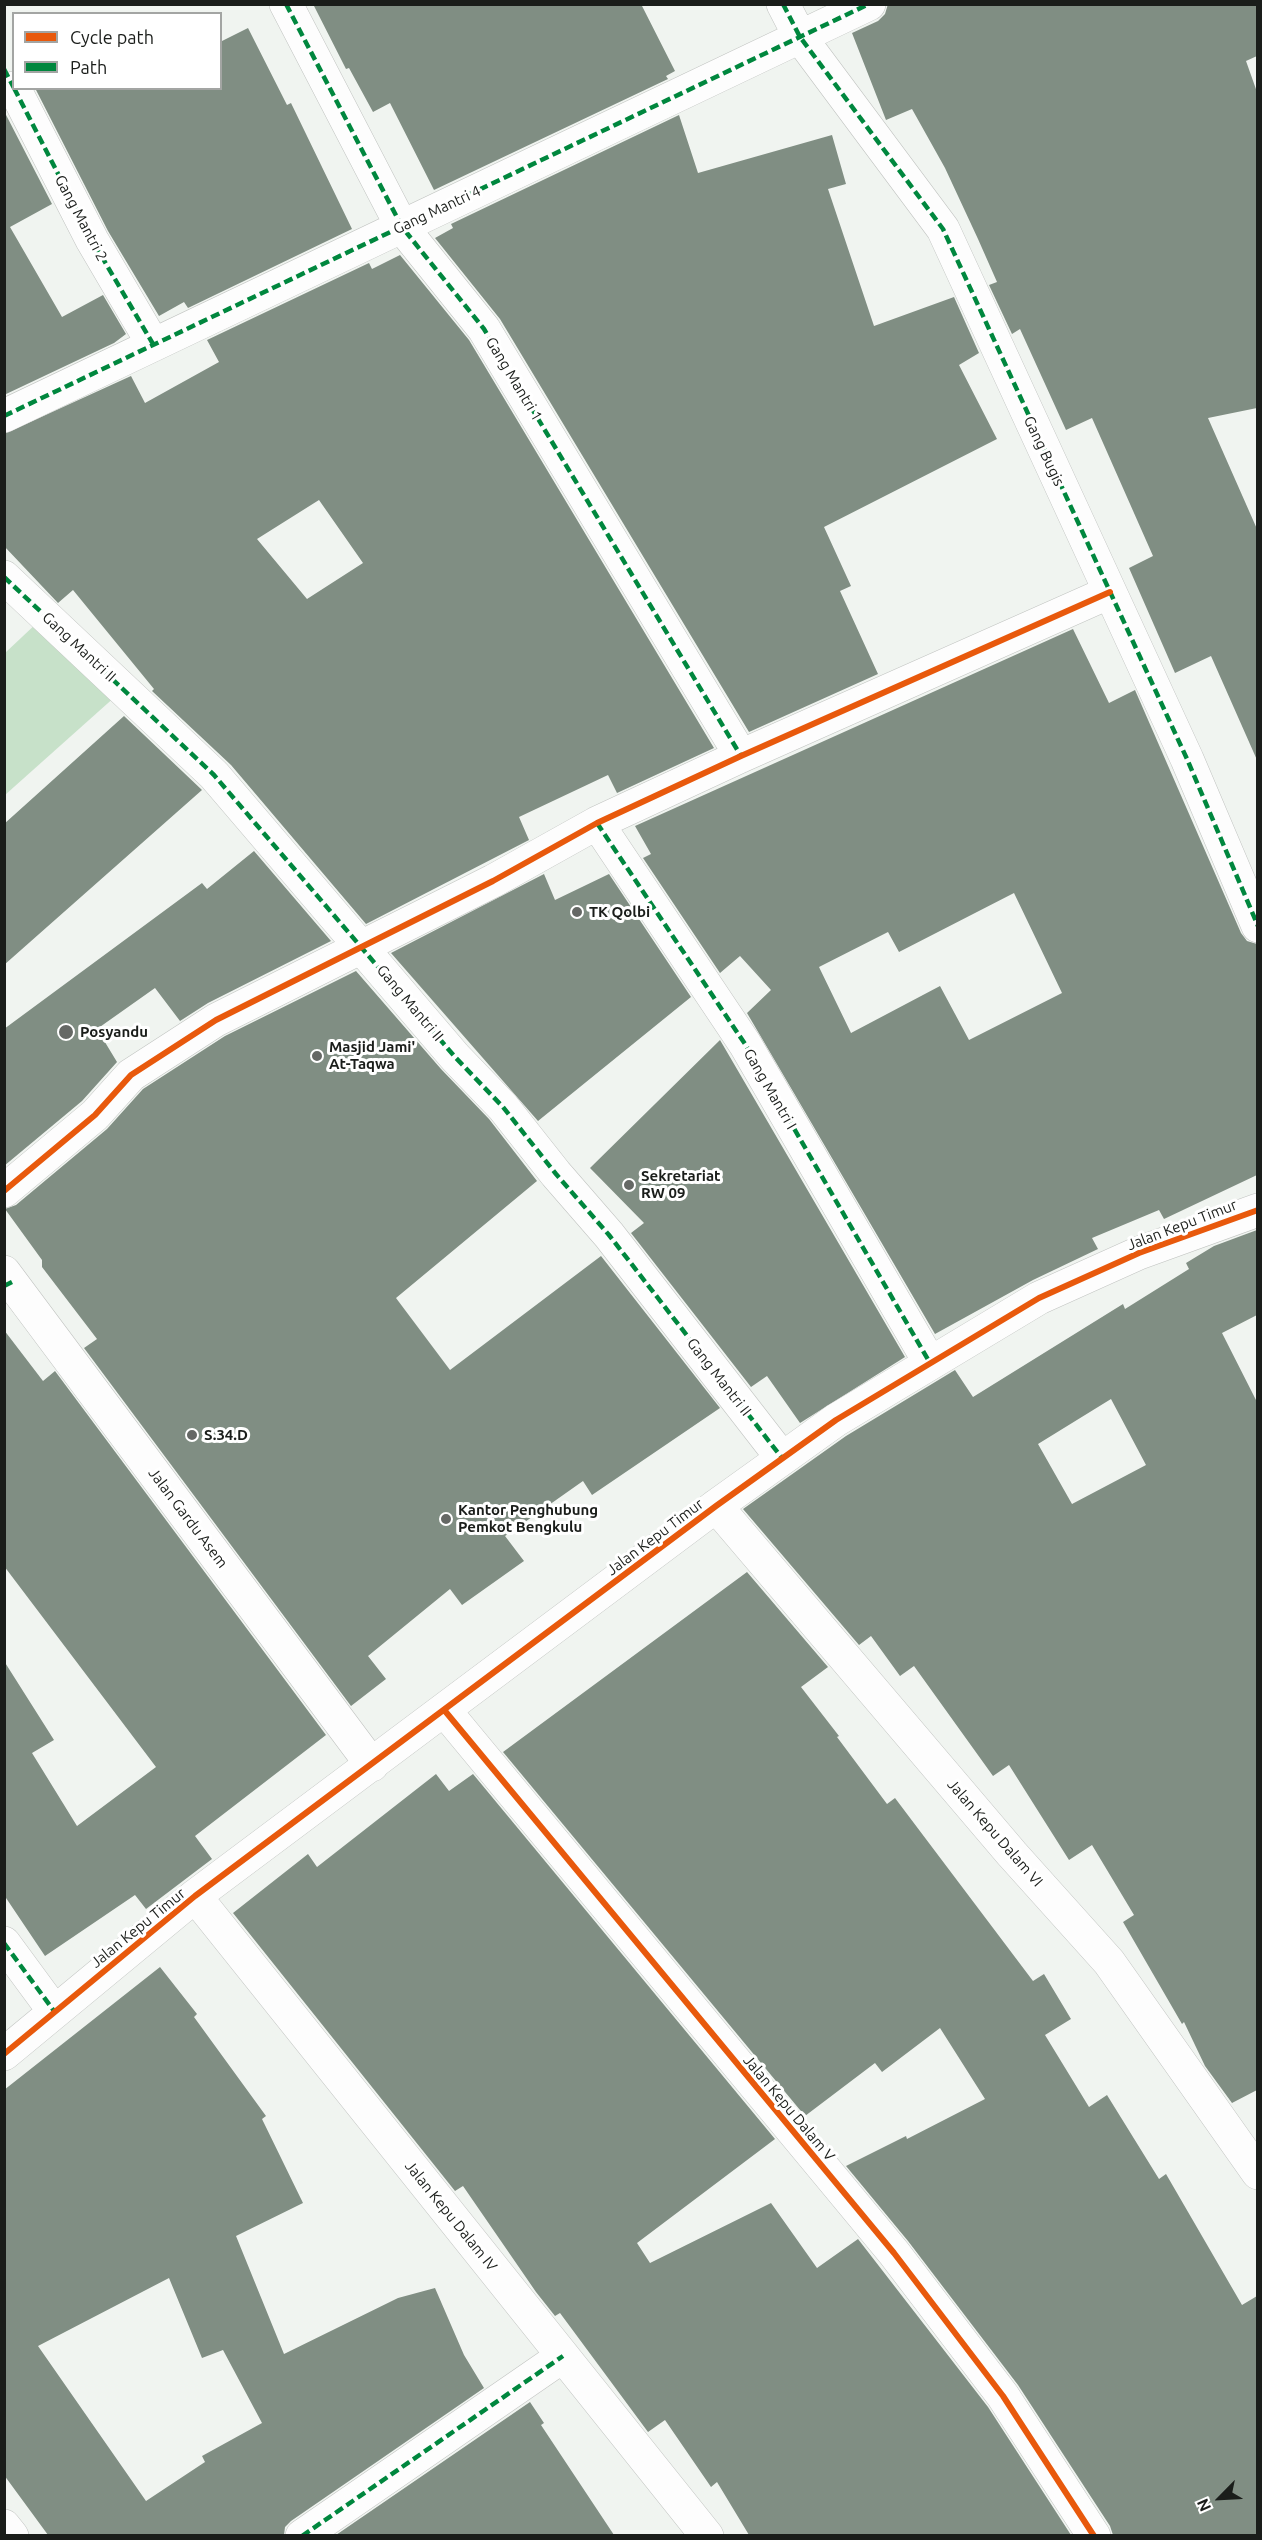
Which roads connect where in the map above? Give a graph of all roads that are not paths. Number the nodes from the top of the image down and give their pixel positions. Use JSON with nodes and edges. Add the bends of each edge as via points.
{"nodes":[{"id":1,"x":286,"y":4,"type":"edge"},
{"id":2,"x":783,"y":4,"type":"edge"},
{"id":3,"x":869,"y":4,"type":"edge"},
{"id":4,"x":800,"y":37,"type":"junction"},
{"id":5,"x":4,"y":69,"type":"edge"},
{"id":6,"x":12,"y":84,"type":"edge"},
{"id":7,"x":15,"y":90,"type":"edge"},
{"id":8,"x":402,"y":227,"type":"junction"},
{"id":9,"x":153,"y":344,"type":"junction"},
{"id":10,"x":4,"y":416,"type":"edge"},
{"id":11,"x":4,"y":577,"type":"edge"},
{"id":12,"x":1110,"y":592,"type":"junction"},
{"id":13,"x":741,"y":756,"type":"junction"},
{"id":14,"x":597,"y":823,"type":"junction"},
{"id":15,"x":1257,"y":926,"type":"edge"},
{"id":16,"x":363,"y":946,"type":"junction"},
{"id":17,"x":4,"y":1191,"type":"edge"},
{"id":18,"x":1257,"y":1210,"type":"edge"},
{"id":19,"x":7,"y":1280,"type":"edge"},
{"id":20,"x":930,"y":1363,"type":"junction"},
{"id":21,"x":782,"y":1458,"type":"junction"},
{"id":22,"x":716,"y":1506,"type":"junction"},
{"id":23,"x":445,"y":1712,"type":"junction"},
{"id":24,"x":372,"y":1765,"type":"junction"},
{"id":25,"x":195,"y":1896,"type":"junction"},
{"id":26,"x":4,"y":1943,"type":"edge"},
{"id":27,"x":54,"y":2011,"type":"junction"},
{"id":28,"x":4,"y":2054,"type":"edge"},
{"id":29,"x":1257,"y":2173,"type":"edge"},
{"id":30,"x":563,"y":2356,"type":"junction"},
{"id":31,"x":4,"y":2526,"type":"edge"},
{"id":32,"x":12,"y":2535,"type":"edge"},
{"id":33,"x":302,"y":2535,"type":"edge"},
{"id":34,"x":707,"y":2535,"type":"edge"},
{"id":35,"x":1094,"y":2535,"type":"edge"}],
"edges":[{"from":1,"to":8,"type":"street","name":"Gang Mantri 1"},
{"from":2,"to":4,"type":"street","name":"Gang Bugis"},
{"from":3,"to":4,"type":"street","name":"Gang Mantri 4"},
{"from":4,"to":8,"type":"street","name":"Gang Mantri 4"},
{"from":4,"to":12,"type":"street","name":"Gang Bugis","via":[[943,230]]},
{"from":5,"to":6,"type":"street","name":"Gang Mantri 2"},
{"from":7,"to":9,"type":"street","name":"Gang Mantri 2","via":[[92,240]]},
{"from":8,"to":9,"type":"street","name":"Gang Mantri 4"},
{"from":8,"to":13,"type":"street","name":"Gang Mantri 1","via":[[484,329]]},
{"from":9,"to":10,"type":"street","name":"Gang Mantri 4"},
{"from":11,"to":16,"type":"street","name":"Gang Mantri II","via":[[214,775]]},
{"from":12,"to":13,"type":"street"},
{"from":12,"to":15,"type":"street","name":"Gang Bugis","via":[[1187,759]]},
{"from":13,"to":14,"type":"street"},
{"from":14,"to":16,"type":"street","via":[[494,881]]},
{"from":14,"to":20,"type":"street","name":"Gang Mantri I","via":[[745,1044]]},
{"from":16,"to":17,"type":"street","via":[[216,1020],[131,1076],[95,1115]]},
{"from":16,"to":21,"type":"street","name":"Gang Mantri II","via":[[456,1057],[504,1107],[609,1235]]},
{"from":18,"to":20,"type":"street","name":"Jalan Kepu Timur","via":[[1139,1253],[1039,1298]]},
{"from":19,"to":24,"type":"street","name":"Jalan Gardu Asem"},
{"from":20,"to":21,"type":"street","name":"Jalan Kepu Timur"},
{"from":21,"to":22,"type":"street","name":"Jalan Kepu Timur"},
{"from":22,"to":23,"type":"street","name":"Jalan Kepu Timur"},
{"from":22,"to":29,"type":"street","name":"Jalan Kepu Dalam VI","via":[[1109,1962]]},
{"from":23,"to":24,"type":"street","name":"Jalan Kepu Timur"},
{"from":23,"to":35,"type":"street","name":"Jalan Kepu Dalam V","via":[[894,2253],[1003,2396]]},
{"from":24,"to":25,"type":"street","name":"Jalan Kepu Timur"},
{"from":25,"to":27,"type":"street","name":"Jalan Kepu Timur"},
{"from":25,"to":30,"type":"street","name":"Jalan Kepu Dalam IV"},
{"from":26,"to":27,"type":"street"},
{"from":27,"to":28,"type":"street","name":"Jalan Kepu Timur"},
{"from":30,"to":33,"type":"street"},
{"from":30,"to":34,"type":"street","name":"Jalan Kepu Dalam IV"},
{"from":31,"to":32,"type":"street"}]}
